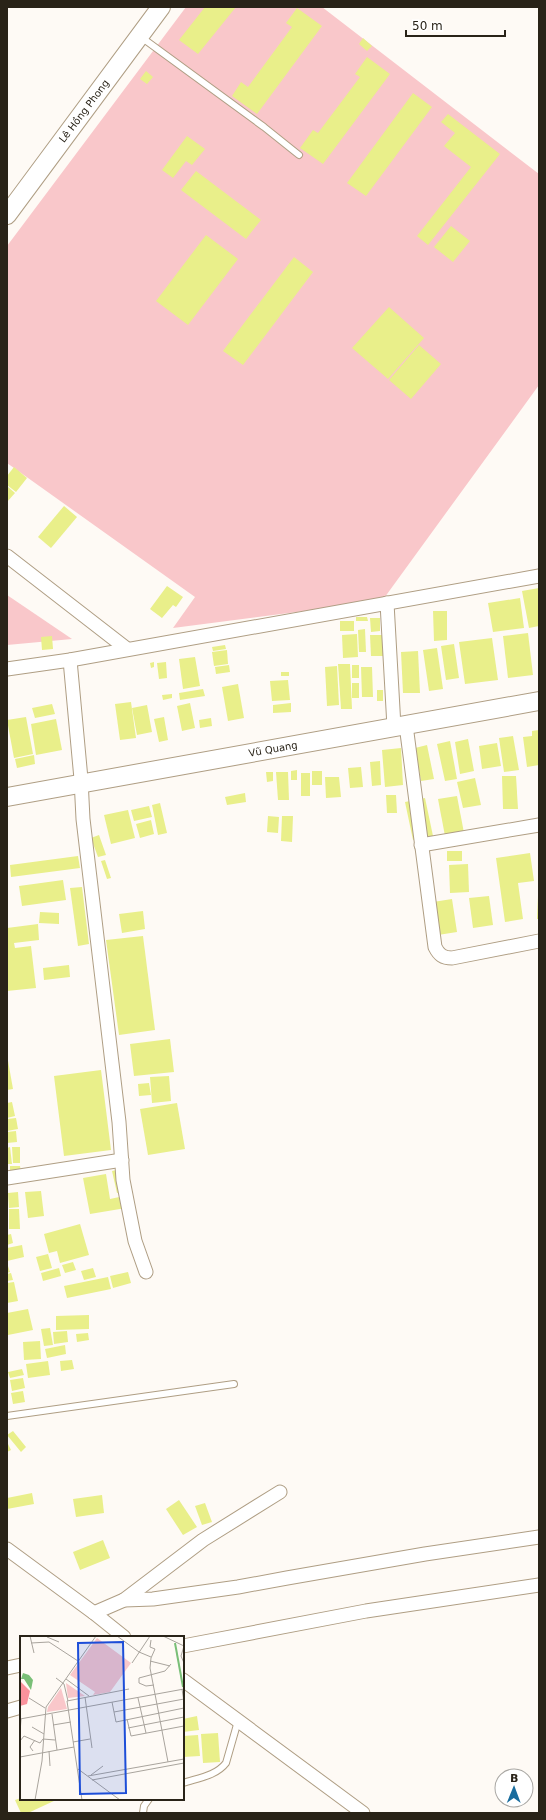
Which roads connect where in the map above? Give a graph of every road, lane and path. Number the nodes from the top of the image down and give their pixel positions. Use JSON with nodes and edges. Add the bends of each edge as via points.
{"nodes":[{"id":1,"x":162,"y":7,"type":"edge"},
{"id":2,"x":140,"y":36,"type":"junction"},
{"id":3,"x":299,"y":156,"type":"dead end"},
{"id":4,"x":7,"y":214,"type":"edge"},
{"id":5,"x":7,"y":556,"type":"edge"},
{"id":6,"x":539,"y":576,"type":"edge"},
{"id":7,"x":387,"y":603,"type":"junction"},
{"id":8,"x":127,"y":649,"type":"junction"},
{"id":9,"x":70,"y":660,"type":"junction"},
{"id":10,"x":7,"y":669,"type":"edge"},
{"id":11,"x":539,"y":701,"type":"edge"},
{"id":12,"x":400,"y":726,"type":"junction"},
{"id":13,"x":81,"y":783,"type":"junction"},
{"id":14,"x":7,"y":797,"type":"edge"},
{"id":15,"x":539,"y":825,"type":"edge"},
{"id":16,"x":421,"y":845,"type":"junction"},
{"id":17,"x":539,"y":942,"type":"edge"},
{"id":18,"x":122,"y":1160,"type":"junction"},
{"id":19,"x":7,"y":1178,"type":"edge"},
{"id":20,"x":146,"y":1272,"type":"dead end"},
{"id":21,"x":234,"y":1384,"type":"dead end"},
{"id":22,"x":7,"y":1416,"type":"edge"},
{"id":23,"x":280,"y":1492,"type":"dead end"},
{"id":24,"x":539,"y":1537,"type":"edge"},
{"id":25,"x":7,"y":1549,"type":"edge"},
{"id":26,"x":539,"y":1585,"type":"edge"},
{"id":27,"x":124,"y":1600,"type":"junction"},
{"id":28,"x":94,"y":1613,"type":"junction"},
{"id":29,"x":122,"y":1636,"type":"edge"},
{"id":30,"x":184,"y":1646,"type":"edge"},
{"id":31,"x":20,"y":1665,"type":"edge"},
{"id":32,"x":7,"y":1668,"type":"edge"},
{"id":33,"x":184,"y":1681,"type":"edge"},
{"id":34,"x":20,"y":1707,"type":"edge"},
{"id":35,"x":7,"y":1711,"type":"edge"},
{"id":36,"x":238,"y":1721,"type":"junction"},
{"id":37,"x":184,"y":1783,"type":"edge"},
{"id":38,"x":148,"y":1800,"type":"edge"},
{"id":39,"x":143,"y":1813,"type":"edge"},
{"id":40,"x":362,"y":1813,"type":"edge"}],
"edges":[{"from":1,"to":2,"type":"main road","name":"Lê Hồng Phong"},
{"from":2,"to":3,"type":"lane","via":[[264,127]]},
{"from":2,"to":4,"type":"main road","name":"Lê Hồng Phong"},
{"from":5,"to":8,"type":"street"},
{"from":6,"to":7,"type":"street"},
{"from":7,"to":8,"type":"street"},
{"from":7,"to":12,"type":"street"},
{"from":8,"to":9,"type":"street"},
{"from":9,"to":10,"type":"street"},
{"from":9,"to":13,"type":"street"},
{"from":11,"to":12,"type":"main road","name":"Vũ Quang"},
{"from":12,"to":13,"type":"main road","name":"Vũ Quang"},
{"from":12,"to":16,"type":"street"},
{"from":13,"to":14,"type":"main road","name":"Vũ Quang"},
{"from":13,"to":18,"type":"street"},
{"from":15,"to":16,"type":"street"},
{"from":16,"to":17,"type":"street","via":[[435,947],[442,956],[452,958]]},
{"from":18,"to":19,"type":"street"},
{"from":18,"to":20,"type":"street","via":[[122,1180],[130,1219]]},
{"from":21,"to":22,"type":"lane"},
{"from":23,"to":27,"type":"street","via":[[203,1540]]},
{"from":24,"to":27,"type":"street","via":[[425,1554],[238,1588],[153,1599]]},
{"from":25,"to":28,"type":"street"},
{"from":26,"to":30,"type":"street","via":[[366,1611]]},
{"from":27,"to":28,"type":"street"},
{"from":28,"to":29,"type":"street"},
{"from":31,"to":32,"type":"street"},
{"from":33,"to":36,"type":"street"},
{"from":34,"to":35,"type":"street"},
{"from":36,"to":37,"type":"lane","via":[[228,1758],[222,1768]]},
{"from":36,"to":40,"type":"street"},
{"from":38,"to":39,"type":"lane"}]}
